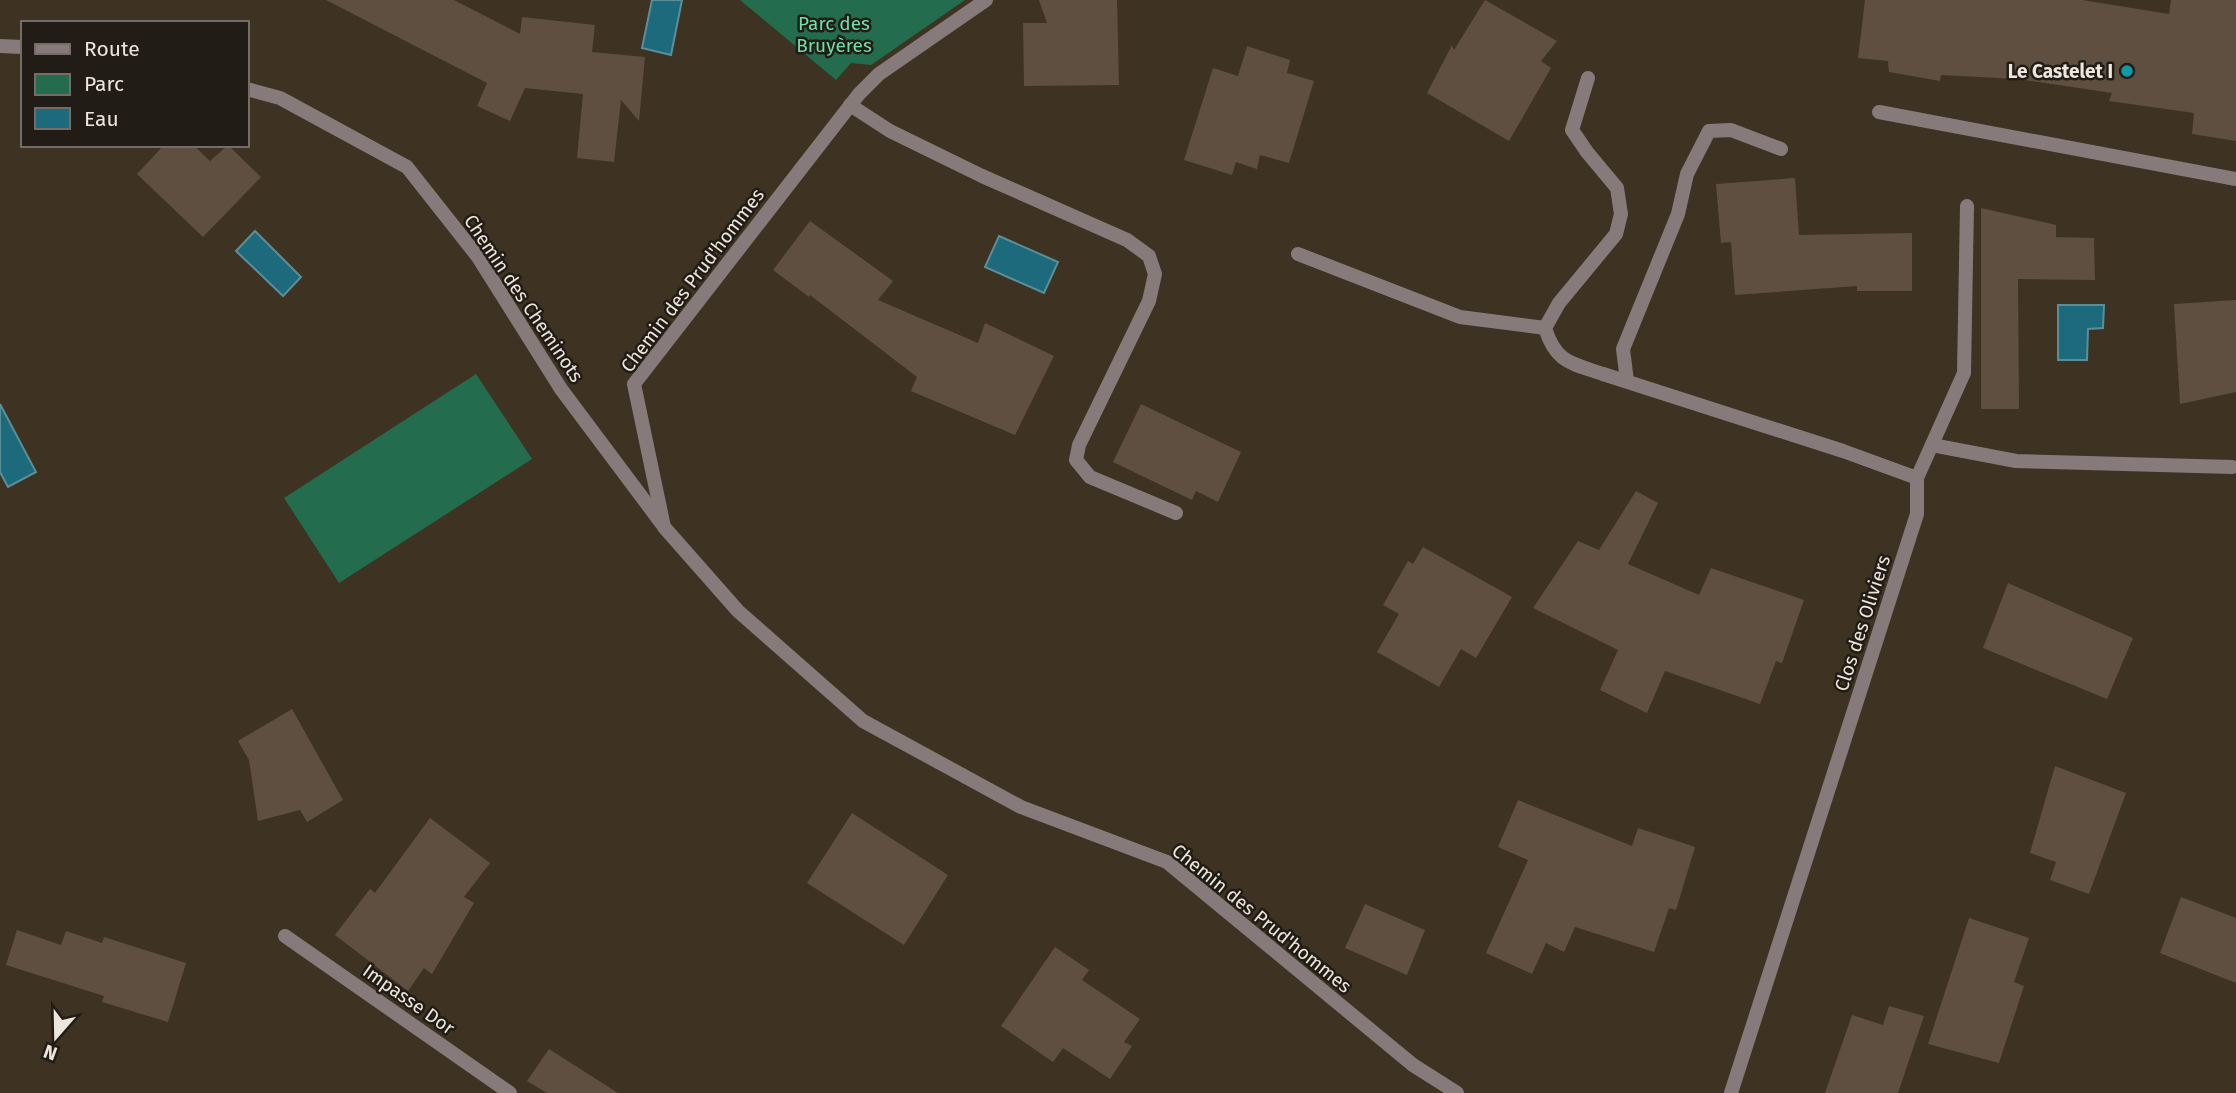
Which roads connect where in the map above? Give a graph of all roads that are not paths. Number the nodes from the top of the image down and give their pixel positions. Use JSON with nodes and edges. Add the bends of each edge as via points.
{"nodes":[{"id":1,"x":986,"y":0,"type":"edge"},
{"id":2,"x":0,"y":46,"type":"edge"},
{"id":3,"x":21,"y":47,"type":"edge"},
{"id":4,"x":1588,"y":78,"type":"dead end"},
{"id":5,"x":248,"y":89,"type":"edge"},
{"id":6,"x":850,"y":105,"type":"junction"},
{"id":7,"x":1879,"y":112,"type":"dead end"},
{"id":8,"x":1781,"y":149,"type":"dead end"},
{"id":9,"x":2236,"y":179,"type":"edge"},
{"id":10,"x":1967,"y":206,"type":"dead end"},
{"id":11,"x":1298,"y":254,"type":"dead end"},
{"id":12,"x":1545,"y":328,"type":"junction"},
{"id":13,"x":1627,"y":381,"type":"junction"},
{"id":14,"x":1932,"y":445,"type":"junction"},
{"id":15,"x":2232,"y":467,"type":"dead end"},
{"id":16,"x":1917,"y":478,"type":"junction"},
{"id":17,"x":1176,"y":513,"type":"dead end"},
{"id":18,"x":664,"y":527,"type":"junction"},
{"id":19,"x":285,"y":936,"type":"dead end"},
{"id":20,"x":510,"y":1093,"type":"edge"},
{"id":21,"x":1457,"y":1093,"type":"edge"},
{"id":22,"x":1731,"y":1093,"type":"edge"}],
"edges":[{"from":1,"to":6,"type":"street","name":"Chemin des Prud'hommes","via":[[880,74]]},
{"from":2,"to":3,"type":"street"},
{"from":4,"to":12,"type":"street","via":[[1572,130],[1617,188],[1622,214],[1616,234],[1559,303]]},
{"from":5,"to":18,"type":"street","name":"Chemin des Cheminots","via":[[280,98],[407,167],[478,257],[561,389]]},
{"from":6,"to":17,"type":"street","via":[[890,131],[1127,240],[1149,256],[1155,274],[1149,301],[1079,445],[1076,460],[1090,477]]},
{"from":6,"to":18,"type":"street","name":"Chemin des Prud'hommes","via":[[634,383]]},
{"from":7,"to":9,"type":"street"},
{"from":8,"to":13,"type":"street","via":[[1731,130],[1709,131],[1687,174],[1678,214],[1623,349]]},
{"from":10,"to":14,"type":"street","via":[[1964,373]]},
{"from":11,"to":12,"type":"street","via":[[1460,317]]},
{"from":12,"to":13,"type":"street","via":[[1559,357]]},
{"from":13,"to":16,"type":"street"},
{"from":14,"to":15,"type":"street","via":[[2016,461]]},
{"from":14,"to":16,"type":"street"},
{"from":16,"to":22,"type":"street","name":"Clos des Oliviers","via":[[1917,514]]},
{"from":18,"to":21,"type":"street","name":"Chemin des Prud'hommes","via":[[738,611],[863,721],[1021,807],[1167,862],[1413,1065]]},
{"from":19,"to":20,"type":"street","name":"Impasse Dor"}]}
